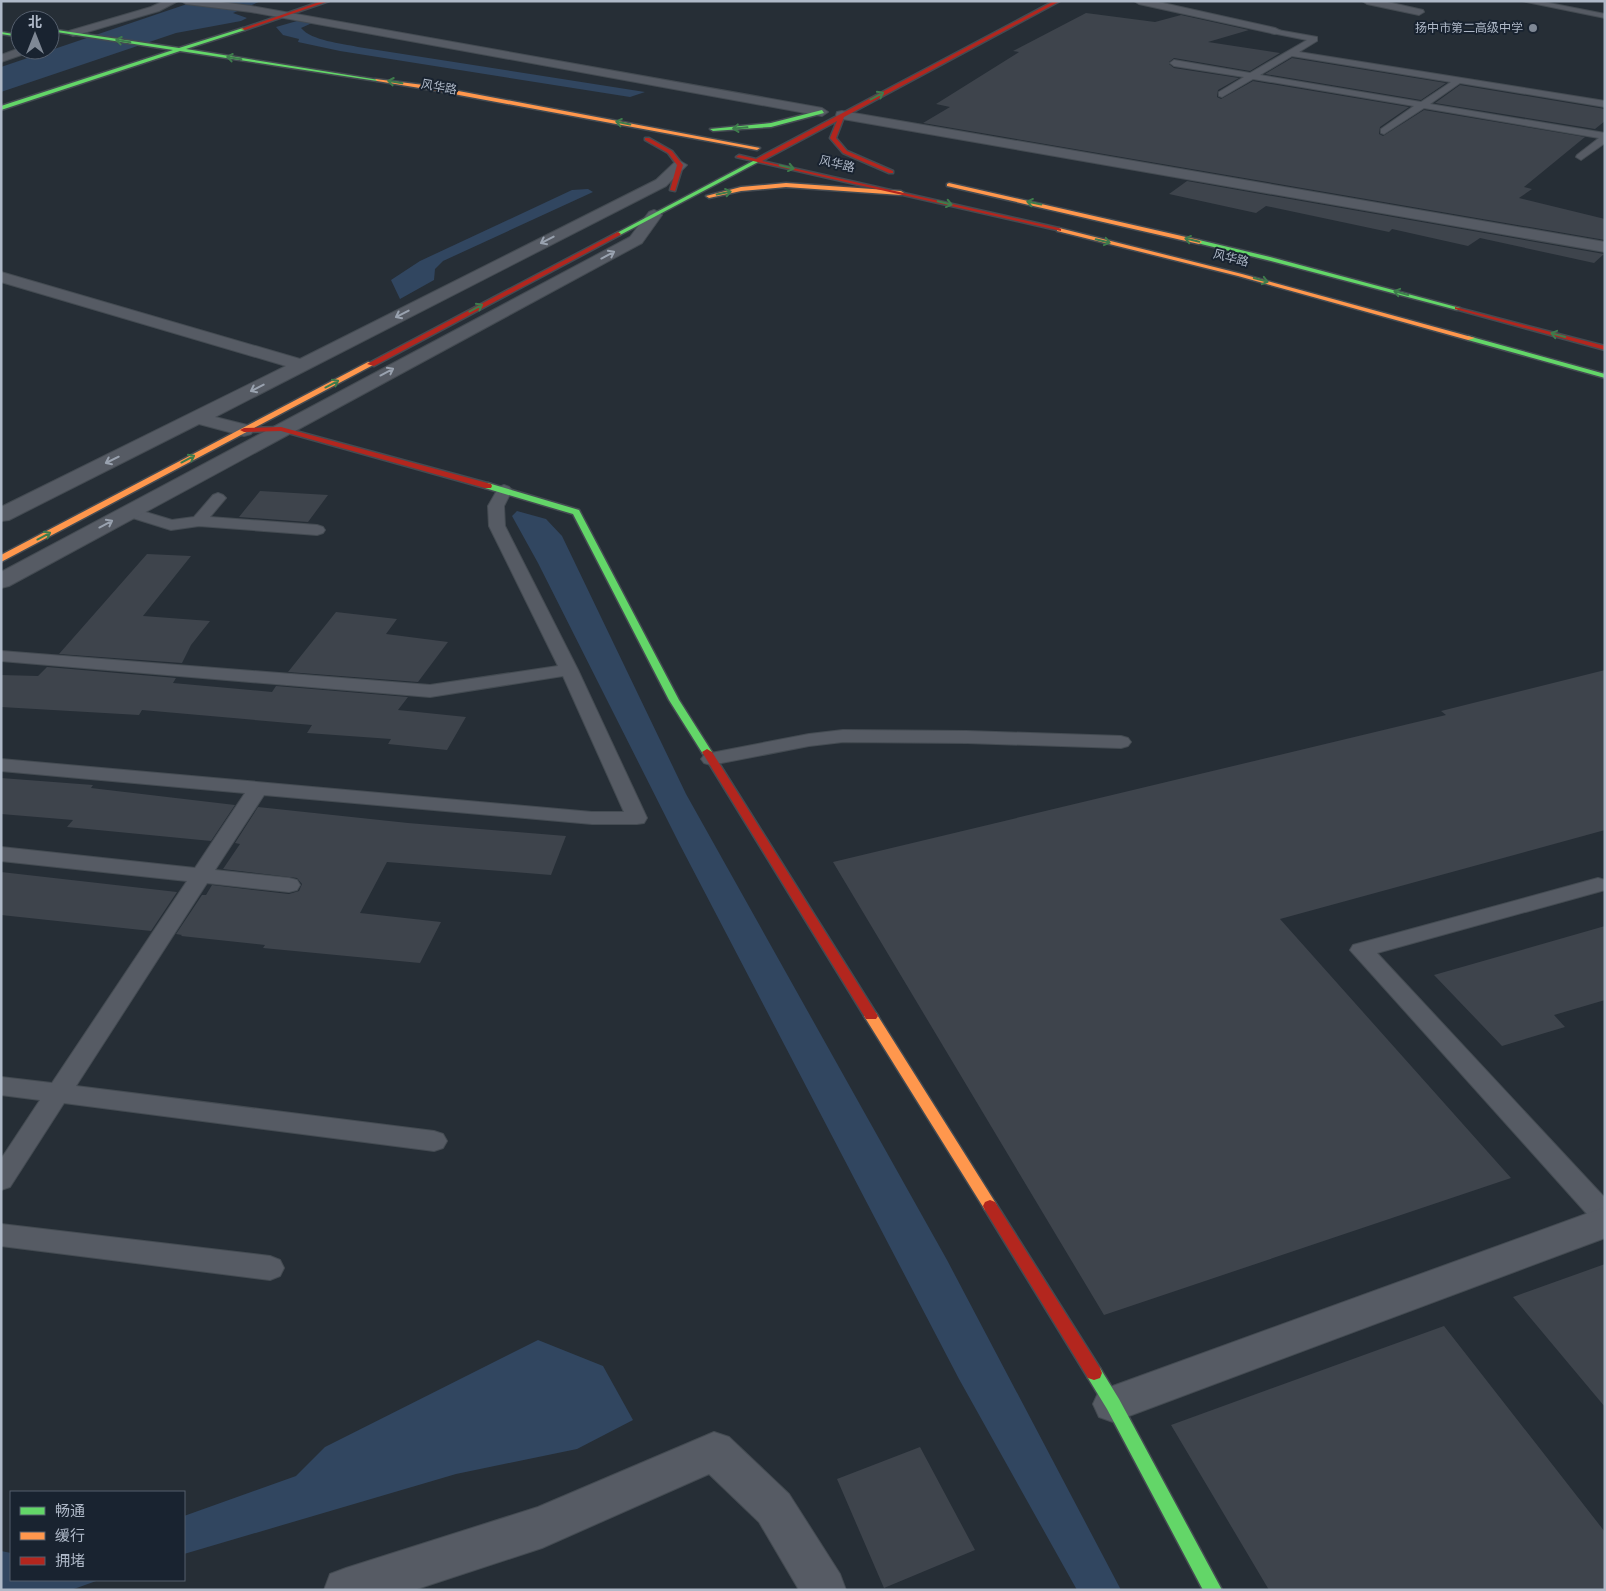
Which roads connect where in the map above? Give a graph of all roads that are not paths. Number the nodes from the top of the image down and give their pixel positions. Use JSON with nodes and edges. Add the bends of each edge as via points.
{"nodes":[{"id":1,"x":173,"y":1,"type":"edge"},
{"id":2,"x":186,"y":1,"type":"edge"},
{"id":3,"x":327,"y":1,"type":"edge"},
{"id":4,"x":1039,"y":1,"type":"edge"},
{"id":5,"x":1058,"y":1,"type":"edge"},
{"id":6,"x":1139,"y":1,"type":"edge"},
{"id":7,"x":1368,"y":1,"type":"edge"},
{"id":8,"x":1526,"y":1,"type":"edge"},
{"id":9,"x":1419,"y":12,"type":"dead end"},
{"id":10,"x":285,"y":15,"type":"junction"},
{"id":11,"x":1605,"y":16,"type":"edge"},
{"id":12,"x":1275,"y":31,"type":"joint"},
{"id":13,"x":78,"y":34,"type":"junction"},
{"id":14,"x":60,"y":37,"type":"edge"},
{"id":15,"x":60,"y":41,"type":"edge"},
{"id":16,"x":178,"y":49,"type":"junction"},
{"id":17,"x":1291,"y":53,"type":"junction"},
{"id":18,"x":150,"y":55,"type":"junction"},
{"id":19,"x":1174,"y":63,"type":"dead end"},
{"id":20,"x":1252,"y":76,"type":"junction"},
{"id":21,"x":1459,"y":80,"type":"junction"},
{"id":22,"x":874,"y":86,"type":"dead end"},
{"id":23,"x":1222,"y":94,"type":"dead end"},
{"id":24,"x":1605,"y":104,"type":"edge"},
{"id":25,"x":1422,"y":105,"type":"junction"},
{"id":26,"x":1,"y":108,"type":"edge"},
{"id":27,"x":832,"y":112,"type":"junction"},
{"id":28,"x":642,"y":126,"type":"junction"},
{"id":29,"x":1384,"y":131,"type":"dead end"},
{"id":30,"x":782,"y":134,"type":"dead end"},
{"id":31,"x":1605,"y":137,"type":"edge"},
{"id":32,"x":647,"y":139,"type":"junction"},
{"id":33,"x":761,"y":145,"type":"junction"},
{"id":34,"x":778,"y":150,"type":"junction"},
{"id":35,"x":797,"y":154,"type":"dead end"},
{"id":36,"x":1581,"y":158,"type":"dead end"},
{"id":37,"x":735,"y":159,"type":"junction"},
{"id":38,"x":757,"y":161,"type":"junction"},
{"id":39,"x":835,"y":161,"type":"dead end"},
{"id":40,"x":680,"y":165,"type":"junction"},
{"id":41,"x":690,"y":182,"type":"dead end"},
{"id":42,"x":938,"y":182,"type":"dead end"},
{"id":43,"x":901,"y":193,"type":"junction"},
{"id":44,"x":676,"y":203,"type":"junction"},
{"id":45,"x":654,"y":215,"type":"junction"},
{"id":46,"x":1605,"y":247,"type":"edge"},
{"id":47,"x":1,"y":278,"type":"edge"},
{"id":48,"x":1605,"y":348,"type":"edge"},
{"id":49,"x":302,"y":365,"type":"junction"},
{"id":50,"x":1605,"y":376,"type":"edge"},
{"id":51,"x":241,"y":422,"type":"junction"},
{"id":52,"x":201,"y":426,"type":"junction"},
{"id":53,"x":281,"y":429,"type":"junction"},
{"id":54,"x":504,"y":490,"type":"junction"},
{"id":55,"x":218,"y":498,"type":"dead end"},
{"id":56,"x":129,"y":512,"type":"junction"},
{"id":57,"x":1,"y":515,"type":"edge"},
{"id":58,"x":199,"y":521,"type":"junction"},
{"id":59,"x":317,"y":530,"type":"dead end"},
{"id":60,"x":1,"y":559,"type":"edge"},
{"id":61,"x":1,"y":581,"type":"edge"},
{"id":62,"x":1,"y":656,"type":"edge"},
{"id":63,"x":569,"y":670,"type":"junction"},
{"id":64,"x":1121,"y":742,"type":"dead end"},
{"id":65,"x":711,"y":759,"type":"junction"},
{"id":66,"x":1,"y":764,"type":"edge"},
{"id":67,"x":258,"y":789,"type":"junction"},
{"id":68,"x":1,"y":854,"type":"edge"},
{"id":69,"x":201,"y":876,"type":"junction"},
{"id":70,"x":289,"y":885,"type":"dead end"},
{"id":71,"x":1598,"y":885,"type":"dead end"},
{"id":72,"x":1,"y":1086,"type":"edge"},
{"id":73,"x":58,"y":1093,"type":"junction"},
{"id":74,"x":434,"y":1141,"type":"dead end"},
{"id":75,"x":1,"y":1180,"type":"edge"},
{"id":76,"x":1605,"y":1216,"type":"edge"},
{"id":77,"x":1605,"y":1222,"type":"edge"},
{"id":78,"x":1,"y":1235,"type":"edge"},
{"id":79,"x":270,"y":1268,"type":"dead end"},
{"id":80,"x":1113,"y":1404,"type":"junction"},
{"id":81,"x":346,"y":1590,"type":"edge"},
{"id":82,"x":824,"y":1590,"type":"edge"},
{"id":83,"x":1213,"y":1590,"type":"edge"}],
"edges":[{"from":1,"to":13,"type":"street"},
{"from":2,"to":10,"type":"street"},
{"from":3,"to":10,"type":"main road"},
{"from":4,"to":22,"type":"main road"},
{"from":27,"to":5,"type":"main road","one_way":true},
{"from":6,"to":12,"type":"street"},
{"from":7,"to":9,"type":"street"},
{"from":8,"to":11,"type":"lane"},
{"from":10,"to":16,"type":"main road"},
{"from":10,"to":27,"type":"street"},
{"from":12,"to":17,"type":"lane","via":[[1314,40]]},
{"from":13,"to":14,"type":"main road"},
{"from":16,"to":13,"type":"main road","name":"风华路","one_way":true},
{"from":15,"to":18,"type":"main road","name":"风华路"},
{"from":16,"to":18,"type":"main road"},
{"from":28,"to":16,"type":"main road","name":"风华路","one_way":true,"via":[[432,88]]},
{"from":17,"to":20,"type":"lane"},
{"from":17,"to":21,"type":"lane"},
{"from":18,"to":26,"type":"main road"},
{"from":18,"to":32,"type":"main road","name":"风华路","via":[[416,96]]},
{"from":19,"to":20,"type":"lane"},
{"from":20,"to":23,"type":"lane"},
{"from":20,"to":25,"type":"lane"},
{"from":21,"to":24,"type":"lane"},
{"from":21,"to":25,"type":"lane"},
{"from":25,"to":29,"type":"lane"},
{"from":25,"to":31,"type":"lane"},
{"from":27,"to":28,"type":"main road","one_way":true,"via":[[771,125],[732,129]]},
{"from":27,"to":30,"type":"main road"},
{"from":27,"to":34,"type":"main road"},
{"from":27,"to":39,"type":"main road","name":"风华路","via":[[833,138],[845,152],[896,173]]},
{"from":27,"to":46,"type":"street"},
{"from":28,"to":33,"type":"main road","name":"风华路"},
{"from":31,"to":36,"type":"lane"},
{"from":32,"to":37,"type":"main road","name":"风华路"},
{"from":32,"to":40,"type":"main road","via":[[670,152]]},
{"from":33,"to":34,"type":"main road","name":"风华路"},
{"from":33,"to":37,"type":"main road"},
{"from":34,"to":35,"type":"main road","name":"风华路"},
{"from":34,"to":38,"type":"main road"},
{"from":37,"to":38,"type":"main road","name":"风华路"},
{"from":38,"to":43,"type":"main road","name":"风华路","one_way":true},
{"from":38,"to":44,"type":"main road"},
{"from":40,"to":41,"type":"main road","via":[[669,193]]},
{"from":40,"to":49,"type":"street","one_way":true,"via":[[661,183]]},
{"from":48,"to":42,"type":"main road","name":"风华路","one_way":true,"via":[[1268,258]]},
{"from":44,"to":43,"type":"main road","one_way":true,"via":[[741,189],[786,185]]},
{"from":43,"to":50,"type":"main road","name":"风华路","one_way":true,"via":[[1247,276]]},
{"from":44,"to":45,"type":"main road"},
{"from":51,"to":45,"type":"main road","one_way":true},
{"from":53,"to":45,"type":"street","one_way":true,"via":[[636,240]]},
{"from":47,"to":49,"type":"street"},
{"from":49,"to":52,"type":"street","one_way":true},
{"from":51,"to":52,"type":"street"},
{"from":51,"to":53,"type":"main road"},
{"from":60,"to":51,"type":"main road","one_way":true},
{"from":52,"to":57,"type":"street","one_way":true},
{"from":53,"to":54,"type":"main road"},
{"from":53,"to":56,"type":"street"},
{"from":54,"to":63,"type":"lane","via":[[496,506],[497,526]]},
{"from":54,"to":65,"type":"main road","via":[[576,512],[674,700]]},
{"from":55,"to":58,"type":"lane"},
{"from":56,"to":58,"type":"lane","via":[[171,525]]},
{"from":61,"to":56,"type":"street","one_way":true},
{"from":58,"to":59,"type":"lane"},
{"from":62,"to":63,"type":"lane","via":[[430,690]]},
{"from":63,"to":67,"type":"lane","via":[[638,818],[592,818]]},
{"from":64,"to":65,"type":"lane","via":[[843,736]]},
{"from":65,"to":80,"type":"main road"},
{"from":66,"to":67,"type":"lane"},
{"from":67,"to":69,"type":"lane"},
{"from":68,"to":69,"type":"lane"},
{"from":69,"to":70,"type":"lane"},
{"from":69,"to":73,"type":"lane"},
{"from":71,"to":76,"type":"lane","via":[[1360,950]]},
{"from":72,"to":73,"type":"lane"},
{"from":73,"to":74,"type":"lane"},
{"from":73,"to":75,"type":"lane"},
{"from":77,"to":80,"type":"street"},
{"from":78,"to":79,"type":"lane"},
{"from":80,"to":83,"type":"main road"},
{"from":81,"to":82,"type":"street","via":[[542,1527],[714,1451],[774,1508]]}]}
